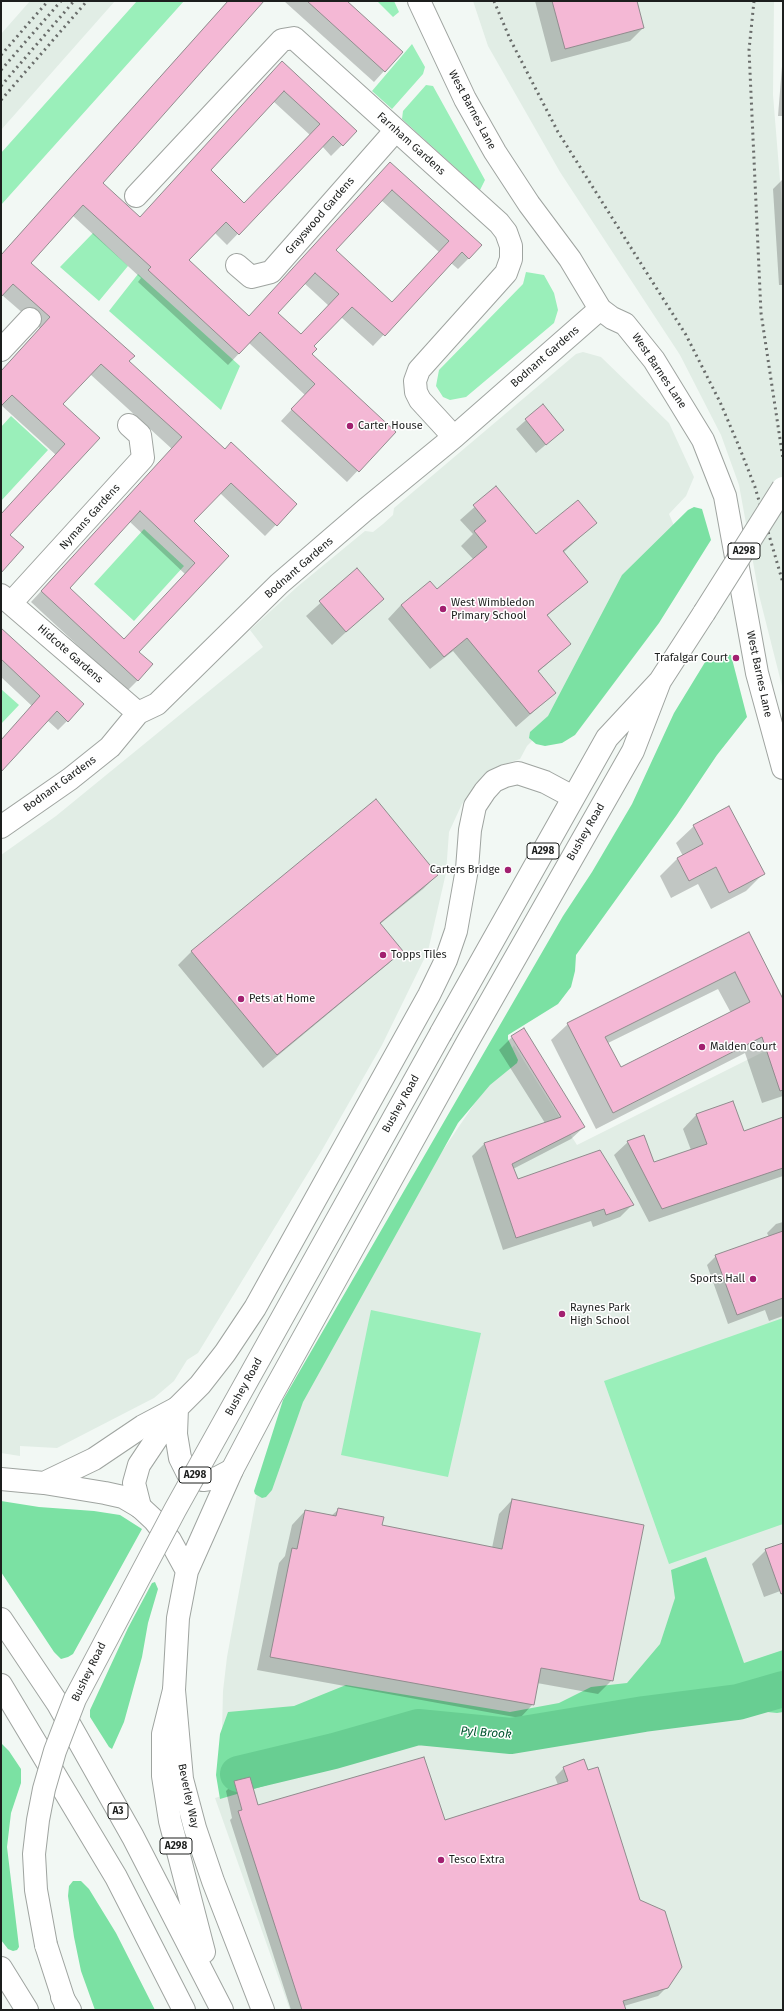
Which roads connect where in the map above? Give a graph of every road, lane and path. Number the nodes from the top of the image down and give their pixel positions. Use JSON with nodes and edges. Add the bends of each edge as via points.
{"nodes":[{"id":1,"x":419,"y":1,"type":"edge"},
{"id":2,"x":396,"y":130,"type":"junction"},
{"id":3,"x":136,"y":196,"type":"dead end"},
{"id":4,"x":237,"y":265,"type":"dead end"},
{"id":5,"x":600,"y":309,"type":"junction"},
{"id":6,"x":30,"y":319,"type":"dead end"},
{"id":7,"x":1,"y":350,"type":"edge"},
{"id":8,"x":129,"y":425,"type":"dead end"},
{"id":9,"x":454,"y":437,"type":"junction"},
{"id":10,"x":783,"y":488,"type":"edge"},
{"id":11,"x":6,"y":599,"type":"edge"},
{"id":12,"x":660,"y":681,"type":"junction"},
{"id":13,"x":138,"y":713,"type":"junction"},
{"id":14,"x":783,"y":768,"type":"edge"},
{"id":15,"x":573,"y":797,"type":"junction"},
{"id":16,"x":1,"y":827,"type":"edge"},
{"id":17,"x":178,"y":1408,"type":"junction"},
{"id":18,"x":232,"y":1470,"type":"junction"},
{"id":19,"x":1,"y":1479,"type":"edge"},
{"id":20,"x":44,"y":1483,"type":"junction"},
{"id":21,"x":140,"y":1507,"type":"junction"},
{"id":22,"x":187,"y":1571,"type":"junction"},
{"id":23,"x":1,"y":1619,"type":"edge"},
{"id":24,"x":1,"y":1685,"type":"edge"},
{"id":25,"x":174,"y":1690,"type":"junction"},
{"id":26,"x":1,"y":1968,"type":"edge"},
{"id":27,"x":220,"y":2005,"type":"edge"},
{"id":28,"x":66,"y":2006,"type":"edge"},
{"id":29,"x":27,"y":2010,"type":"edge"},
{"id":30,"x":184,"y":2010,"type":"edge"},
{"id":31,"x":264,"y":2010,"type":"edge"}],
"edges":[{"from":1,"to":5,"type":"main road","name":"West Barnes Lane","via":[[465,99],[495,152],[529,204],[570,259]]},
{"from":2,"to":3,"type":"main road","name":"Farnham Gardens","via":[[294,38],[282,40]]},
{"from":2,"to":4,"type":"main road","name":"Grayswood Gardens","via":[[271,272],[251,277]]},
{"from":2,"to":9,"type":"main road","name":"Farnham Gardens","via":[[499,223],[506,232],[511,246],[511,260],[506,273],[419,370],[415,381],[420,400]]},
{"from":5,"to":9,"type":"main road","name":"Bodnant Gardens"},
{"from":5,"to":14,"type":"main road","name":"West Barnes Lane","via":[[625,324],[654,360],[700,434],[714,465],[724,496],[757,673]]},
{"from":6,"to":7,"type":"main road"},
{"from":8,"to":11,"type":"main road","name":"Nymans Gardens","via":[[140,435],[142,458]]},
{"from":9,"to":13,"type":"main road","name":"Bodnant Gardens","via":[[288,576],[156,704]]},
{"from":10,"to":12,"type":"main road","name":"Bushey Road","number":"A298","bridge":true},
{"from":11,"to":13,"type":"main road","name":"Hidcote Gardens"},
{"from":12,"to":15,"type":"main road","name":"Bushey Road","number":"A298","via":[[607,738]]},
{"from":12,"to":18,"type":"main road","name":"Bushey Road","number":"A298","via":[[633,751],[468,1040]]},
{"from":13,"to":16,"type":"main road","name":"Bodnant Gardens","via":[[110,747],[70,779]]},
{"from":15,"to":17,"type":"main road","via":[[545,782],[518,773],[494,781],[475,806],[456,930],[446,960],[429,995],[255,1308],[225,1353]]},
{"from":15,"to":28,"type":"main road","name":"Bushey Road","number":"A298","bridge":true,"via":[[176,1510],[75,1699],[44,1789],[34,1854],[36,1890],[46,1945]]},
{"from":17,"to":18,"type":"main road","via":[[176,1434],[180,1458],[188,1474],[203,1480],[217,1478]]},
{"from":17,"to":20,"type":"main road","via":[[143,1426],[94,1459]]},
{"from":17,"to":21,"type":"main road","via":[[139,1465],[135,1476],[135,1492]]},
{"from":18,"to":22,"type":"main road","name":"Bushey Road","number":"A298"},
{"from":19,"to":20,"type":"main road"},
{"from":20,"to":21,"type":"main road","via":[[123,1497]]},
{"from":21,"to":22,"type":"main road","via":[[170,1540]]},
{"from":22,"to":25,"type":"main road","name":"Beverley Way","number":"A298","via":[[178,1618]]},
{"from":23,"to":27,"type":"main road","number":"A3","via":[[58,1704],[133,1837]]},
{"from":24,"to":30,"type":"main road","via":[[116,1877]]},
{"from":25,"to":27,"type":"main road","number":"A298","via":[[163,1734],[162,1776],[172,1829],[198,1932]]},
{"from":25,"to":31,"type":"main road","name":"Beverley Way","number":"A298","via":[[182,1779],[195,1828]]},
{"from":26,"to":29,"type":"main road"}]}
